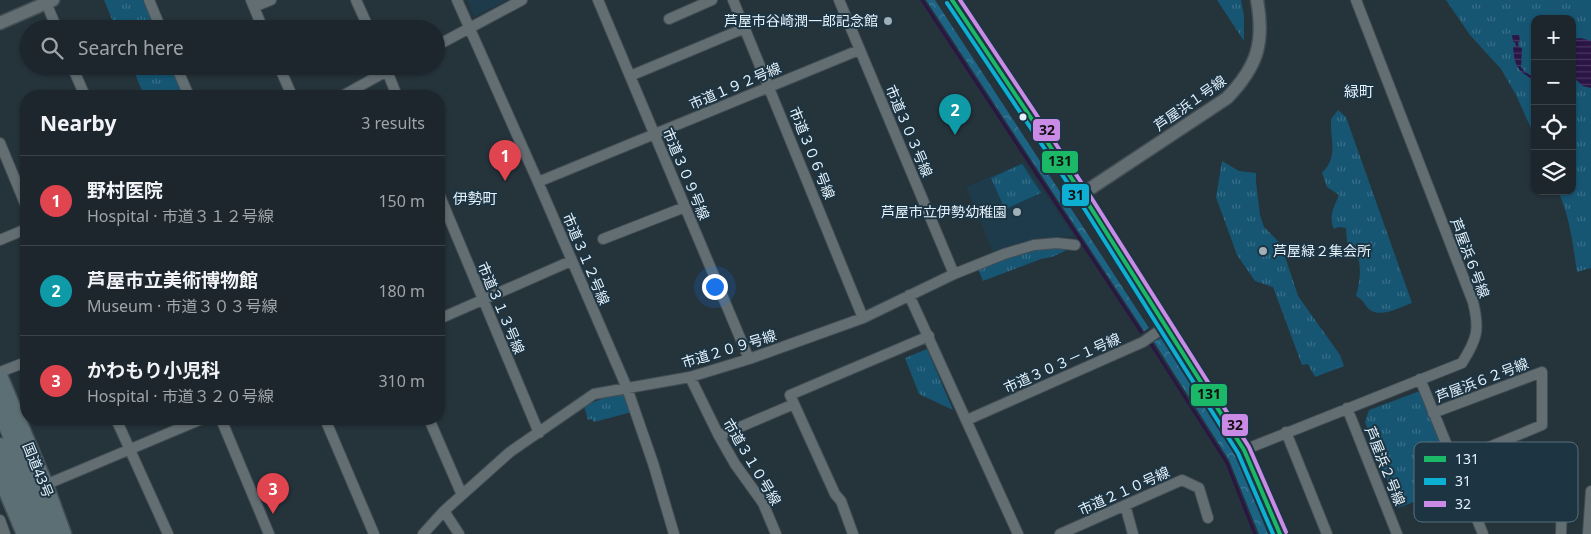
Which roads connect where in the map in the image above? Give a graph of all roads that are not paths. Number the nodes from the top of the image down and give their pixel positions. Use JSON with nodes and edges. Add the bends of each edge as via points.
{"nodes":[{"id":1,"x":149,"y":0,"type":"edge"},
{"id":2,"x":271,"y":0,"type":"edge"},
{"id":3,"x":356,"y":0,"type":"edge"},
{"id":4,"x":457,"y":0,"type":"edge"},
{"id":5,"x":522,"y":0,"type":"edge"},
{"id":6,"x":598,"y":0,"type":"edge"},
{"id":7,"x":712,"y":0,"type":"edge"},
{"id":8,"x":733,"y":0,"type":"edge"},
{"id":9,"x":839,"y":0,"type":"edge"},
{"id":10,"x":952,"y":0,"type":"edge"},
{"id":11,"x":1257,"y":0,"type":"edge"},
{"id":12,"x":1356,"y":0,"type":"edge"},
{"id":13,"x":48,"y":1,"type":"edge"},
{"id":14,"x":252,"y":4,"type":"edge"},
{"id":15,"x":669,"y":19,"type":"dead end"},
{"id":16,"x":54,"y":20,"type":"edge"},
{"id":17,"x":157,"y":20,"type":"edge"},
{"id":18,"x":259,"y":20,"type":"edge"},
{"id":19,"x":365,"y":20,"type":"edge"},
{"id":20,"x":0,"y":23,"type":"edge"},
{"id":21,"x":745,"y":28,"type":"junction"},
{"id":22,"x":469,"y":29,"type":"junction"},
{"id":23,"x":445,"y":41,"type":"edge"},
{"id":24,"x":859,"y":50,"type":"junction"},
{"id":25,"x":76,"y":75,"type":"edge"},
{"id":26,"x":180,"y":75,"type":"edge"},
{"id":27,"x":283,"y":75,"type":"edge"},
{"id":28,"x":377,"y":75,"type":"edge"},
{"id":29,"x":391,"y":75,"type":"edge"},
{"id":30,"x":630,"y":76,"type":"junction"},
{"id":31,"x":770,"y":86,"type":"junction"},
{"id":32,"x":82,"y":90,"type":"edge"},
{"id":33,"x":186,"y":90,"type":"edge"},
{"id":34,"x":289,"y":90,"type":"edge"},
{"id":35,"x":352,"y":90,"type":"edge"},
{"id":36,"x":395,"y":90,"type":"edge"},
{"id":37,"x":655,"y":135,"type":"junction"},
{"id":38,"x":0,"y":143,"type":"edge"},
{"id":39,"x":538,"y":182,"type":"junction"},
{"id":40,"x":20,"y":191,"type":"edge"},
{"id":41,"x":1082,"y":194,"type":"junction"},
{"id":42,"x":685,"y":207,"type":"junction"},
{"id":43,"x":445,"y":208,"type":"edge"},
{"id":44,"x":20,"y":232,"type":"edge"},
{"id":45,"x":603,"y":239,"type":"dead end"},
{"id":46,"x":0,"y":240,"type":"edge"},
{"id":47,"x":1075,"y":245,"type":"dead end"},
{"id":48,"x":571,"y":261,"type":"junction"},
{"id":49,"x":954,"y":274,"type":"junction"},
{"id":50,"x":909,"y":295,"type":"junction"},
{"id":51,"x":483,"y":300,"type":"junction"},
{"id":52,"x":445,"y":316,"type":"edge"},
{"id":53,"x":863,"y":318,"type":"junction"},
{"id":54,"x":1166,"y":326,"type":"junction"},
{"id":55,"x":929,"y":336,"type":"junction"},
{"id":56,"x":749,"y":359,"type":"junction"},
{"id":57,"x":20,"y":364,"type":"edge"},
{"id":58,"x":0,"y":372,"type":"edge"},
{"id":59,"x":690,"y":377,"type":"junction"},
{"id":60,"x":0,"y":378,"type":"edge"},
{"id":61,"x":1420,"y":379,"type":"junction"},
{"id":62,"x":627,"y":388,"type":"junction"},
{"id":63,"x":794,"y":404,"type":"junction"},
{"id":64,"x":0,"y":407,"type":"edge"},
{"id":65,"x":1347,"y":408,"type":"junction"},
{"id":66,"x":1433,"y":413,"type":"junction"},
{"id":67,"x":967,"y":420,"type":"junction"},
{"id":68,"x":119,"y":425,"type":"edge"},
{"id":69,"x":188,"y":425,"type":"edge"},
{"id":70,"x":224,"y":425,"type":"edge"},
{"id":71,"x":328,"y":425,"type":"edge"},
{"id":72,"x":433,"y":425,"type":"edge"},
{"id":73,"x":538,"y":432,"type":"junction"},
{"id":74,"x":1286,"y":432,"type":"junction"},
{"id":75,"x":719,"y":436,"type":"junction"},
{"id":76,"x":1445,"y":442,"type":"edge"},
{"id":77,"x":1501,"y":442,"type":"edge"},
{"id":78,"x":0,"y":447,"type":"edge"},
{"id":79,"x":130,"y":450,"type":"junction"},
{"id":80,"x":1244,"y":450,"type":"junction"},
{"id":81,"x":0,"y":475,"type":"edge"},
{"id":82,"x":45,"y":485,"type":"junction"},
{"id":83,"x":1591,"y":491,"type":"edge"},
{"id":84,"x":462,"y":495,"type":"junction"},
{"id":85,"x":5,"y":500,"type":"edge"},
{"id":86,"x":1125,"y":505,"type":"junction"},
{"id":87,"x":444,"y":512,"type":"junction"},
{"id":88,"x":1208,"y":518,"type":"dead end"},
{"id":89,"x":0,"y":520,"type":"edge"},
{"id":90,"x":1479,"y":522,"type":"edge"},
{"id":91,"x":5,"y":534,"type":"edge"},
{"id":92,"x":25,"y":534,"type":"edge"},
{"id":93,"x":36,"y":534,"type":"edge"},
{"id":94,"x":53,"y":534,"type":"edge"},
{"id":95,"x":63,"y":534,"type":"edge"},
{"id":96,"x":168,"y":534,"type":"edge"},
{"id":97,"x":269,"y":534,"type":"edge"},
{"id":98,"x":374,"y":534,"type":"edge"},
{"id":99,"x":423,"y":534,"type":"edge"},
{"id":100,"x":459,"y":534,"type":"edge"},
{"id":101,"x":674,"y":534,"type":"edge"},
{"id":102,"x":776,"y":534,"type":"edge"},
{"id":103,"x":853,"y":534,"type":"edge"},
{"id":104,"x":1018,"y":534,"type":"edge"},
{"id":105,"x":1060,"y":534,"type":"edge"},
{"id":106,"x":1133,"y":534,"type":"edge"},
{"id":107,"x":1280,"y":534,"type":"edge"},
{"id":108,"x":1327,"y":534,"type":"edge"},
{"id":109,"x":1397,"y":534,"type":"edge"},
{"id":110,"x":1483,"y":534,"type":"edge"},
{"id":111,"x":1588,"y":534,"type":"edge"}],
"edges":[{"from":1,"to":17,"type":"street"},
{"from":2,"to":14,"type":"street"},
{"from":3,"to":19,"type":"street"},
{"from":4,"to":22,"type":"street","name":"市道３１２号線"},
{"from":5,"to":22,"type":"street"},
{"from":6,"to":30,"type":"street","name":"市道３０９号線"},
{"from":7,"to":15,"type":"street"},
{"from":8,"to":21,"type":"street","name":"市道３０６号線"},
{"from":9,"to":24,"type":"street","name":"市道３０３号線"},
{"from":10,"to":41,"type":"street"},
{"from":11,"to":41,"type":"street","name":"芦屋浜１号線","via":[[1261,34],[1256,56],[1241,84],[1227,98]]},
{"from":12,"to":61,"type":"street","name":"芦屋浜６号線","via":[[1470,293],[1476,316],[1477,332],[1462,362]]},
{"from":13,"to":16,"type":"street"},
{"from":13,"to":20,"type":"street"},
{"from":14,"to":18,"type":"street"},
{"from":21,"to":30,"type":"street"},
{"from":21,"to":31,"type":"street","name":"市道３０６号線"},
{"from":22,"to":23,"type":"street"},
{"from":22,"to":39,"type":"street","name":"市道３１２号線"},
{"from":24,"to":31,"type":"street","name":"市道１９２号線"},
{"from":24,"to":49,"type":"street","name":"市道３０３号線"},
{"from":25,"to":32,"type":"street"},
{"from":26,"to":33,"type":"street"},
{"from":27,"to":34,"type":"street"},
{"from":28,"to":35,"type":"street"},
{"from":29,"to":36,"type":"street"},
{"from":30,"to":37,"type":"street","name":"市道３０９号線"},
{"from":31,"to":37,"type":"street","name":"市道１９２号線"},
{"from":31,"to":53,"type":"street","name":"市道３０６号線"},
{"from":37,"to":39,"type":"street","name":"市道１９２号線"},
{"from":37,"to":42,"type":"street","name":"市道３０９号線"},
{"from":38,"to":40,"type":"street"},
{"from":39,"to":48,"type":"street","name":"市道３１２号線"},
{"from":41,"to":54,"type":"street"},
{"from":42,"to":45,"type":"street"},
{"from":42,"to":56,"type":"street","name":"市道３０９号線"},
{"from":43,"to":51,"type":"street","name":"市道３１３号線"},
{"from":44,"to":46,"type":"street"},
{"from":47,"to":49,"type":"street","name":"市道２０９号線","via":[[1034,245]]},
{"from":48,"to":51,"type":"street"},
{"from":48,"to":62,"type":"street","name":"市道３１２号線"},
{"from":49,"to":50,"type":"street","name":"市道２０９号線"},
{"from":50,"to":53,"type":"street","name":"市道２０９号線"},
{"from":50,"to":55,"type":"street"},
{"from":51,"to":52,"type":"street"},
{"from":51,"to":73,"type":"street","name":"市道３１３号線"},
{"from":53,"to":56,"type":"street","name":"市道２０９号線"},
{"from":54,"to":67,"type":"street","name":"市道３０３－１号線","via":[[1143,342]]},
{"from":54,"to":80,"type":"street"},
{"from":55,"to":63,"type":"street","via":[[790,395]]},
{"from":55,"to":67,"type":"street"},
{"from":56,"to":59,"type":"street","name":"市道２０９号線"},
{"from":57,"to":58,"type":"street"},
{"from":59,"to":62,"type":"street","name":"市道２０９号線"},
{"from":59,"to":75,"type":"street","name":"市道３１０号線"},
{"from":60,"to":82,"type":"highway","name":"国道43号"},
{"from":61,"to":65,"type":"street","name":"芦屋浜６号線"},
{"from":61,"to":66,"type":"street"},
{"from":62,"to":73,"type":"street","name":"市道２０９号線","via":[[594,394]]},
{"from":62,"to":101,"type":"street","name":"市道３１２号線","via":[[654,463]]},
{"from":63,"to":75,"type":"street"},
{"from":63,"to":103,"type":"street","via":[[841,501]]},
{"from":64,"to":94,"type":"highway"},
{"from":65,"to":74,"type":"street","name":"芦屋浜６号線"},
{"from":65,"to":109,"type":"street","name":"芦屋浜２号線"},
{"from":66,"to":76,"type":"street"},
{"from":66,"to":77,"type":"street","name":"芦屋浜６２号線","via":[[1542,372],[1542,425]]},
{"from":67,"to":104,"type":"street"},
{"from":68,"to":79,"type":"street"},
{"from":69,"to":79,"type":"street"},
{"from":70,"to":97,"type":"street"},
{"from":71,"to":98,"type":"street"},
{"from":72,"to":84,"type":"street"},
{"from":73,"to":84,"type":"street","name":"市道２０９号線","via":[[487,471]]},
{"from":74,"to":80,"type":"street","name":"芦屋浜６号線"},
{"from":74,"to":108,"type":"street"},
{"from":75,"to":102,"type":"street","name":"市道３１０号線","via":[[763,502]]},
{"from":78,"to":93,"type":"highway"},
{"from":79,"to":82,"type":"street"},
{"from":79,"to":96,"type":"street"},
{"from":80,"to":107,"type":"street"},
{"from":81,"to":85,"type":"highway"},
{"from":82,"to":95,"type":"highway","name":"国道43号"},
{"from":83,"to":111,"type":"street"},
{"from":84,"to":87,"type":"street","name":"市道２０９号線"},
{"from":85,"to":92,"type":"highway"},
{"from":86,"to":88,"type":"street","name":"市道２１０号線","via":[[1182,480],[1199,488]]},
{"from":86,"to":105,"type":"street","name":"市道２１０号線"},
{"from":86,"to":106,"type":"street"},
{"from":87,"to":99,"type":"street","name":"市道２０９号線"},
{"from":87,"to":100,"type":"street"},
{"from":89,"to":91,"type":"street"},
{"from":90,"to":110,"type":"street"}]}
